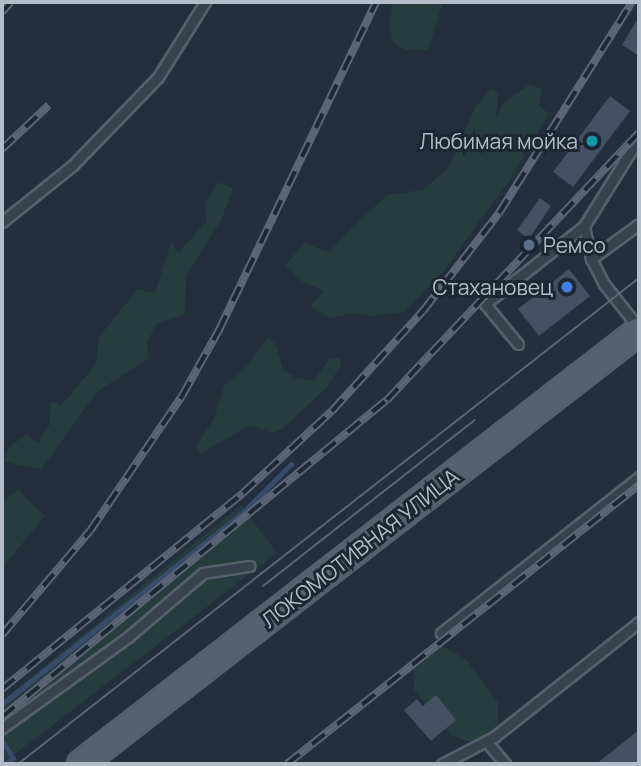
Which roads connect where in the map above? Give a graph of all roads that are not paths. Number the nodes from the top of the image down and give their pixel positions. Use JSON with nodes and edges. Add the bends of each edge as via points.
{"nodes":[{"id":1,"x":205,"y":2,"type":"edge"},
{"id":2,"x":639,"y":138,"type":"edge"},
{"id":3,"x":2,"y":222,"type":"edge"},
{"id":4,"x":639,"y":224,"type":"edge"},
{"id":5,"x":584,"y":226,"type":"junction"},
{"id":6,"x":591,"y":259,"type":"junction"},
{"id":7,"x":639,"y":330,"type":"edge"},
{"id":8,"x":518,"y":344,"type":"dead end"},
{"id":9,"x":639,"y":477,"type":"edge"},
{"id":10,"x":249,"y":566,"type":"dead end"},
{"id":11,"x":639,"y":622,"type":"edge"},
{"id":12,"x":441,"y":633,"type":"dead end"},
{"id":13,"x":2,"y":728,"type":"edge"},
{"id":14,"x":486,"y":741,"type":"junction"},
{"id":15,"x":80,"y":764,"type":"edge"},
{"id":16,"x":442,"y":764,"type":"edge"},
{"id":17,"x":505,"y":764,"type":"edge"}],
"edges":[{"from":1,"to":3,"type":"lane","via":[[158,77],[73,165]]},
{"from":2,"to":5,"type":"lane"},
{"from":4,"to":6,"type":"lane"},
{"from":5,"to":6,"type":"lane"},
{"from":5,"to":8,"type":"lane","via":[[485,304]]},
{"from":6,"to":7,"type":"lane"},
{"from":7,"to":15,"type":"main road","name":"ЛОКОМОТИВНАЯ УЛИЦА"},
{"from":9,"to":12,"type":"lane"},
{"from":10,"to":13,"type":"lane","via":[[203,573],[128,637]]},
{"from":11,"to":14,"type":"lane"},
{"from":14,"to":16,"type":"lane"},
{"from":14,"to":17,"type":"lane"}]}
